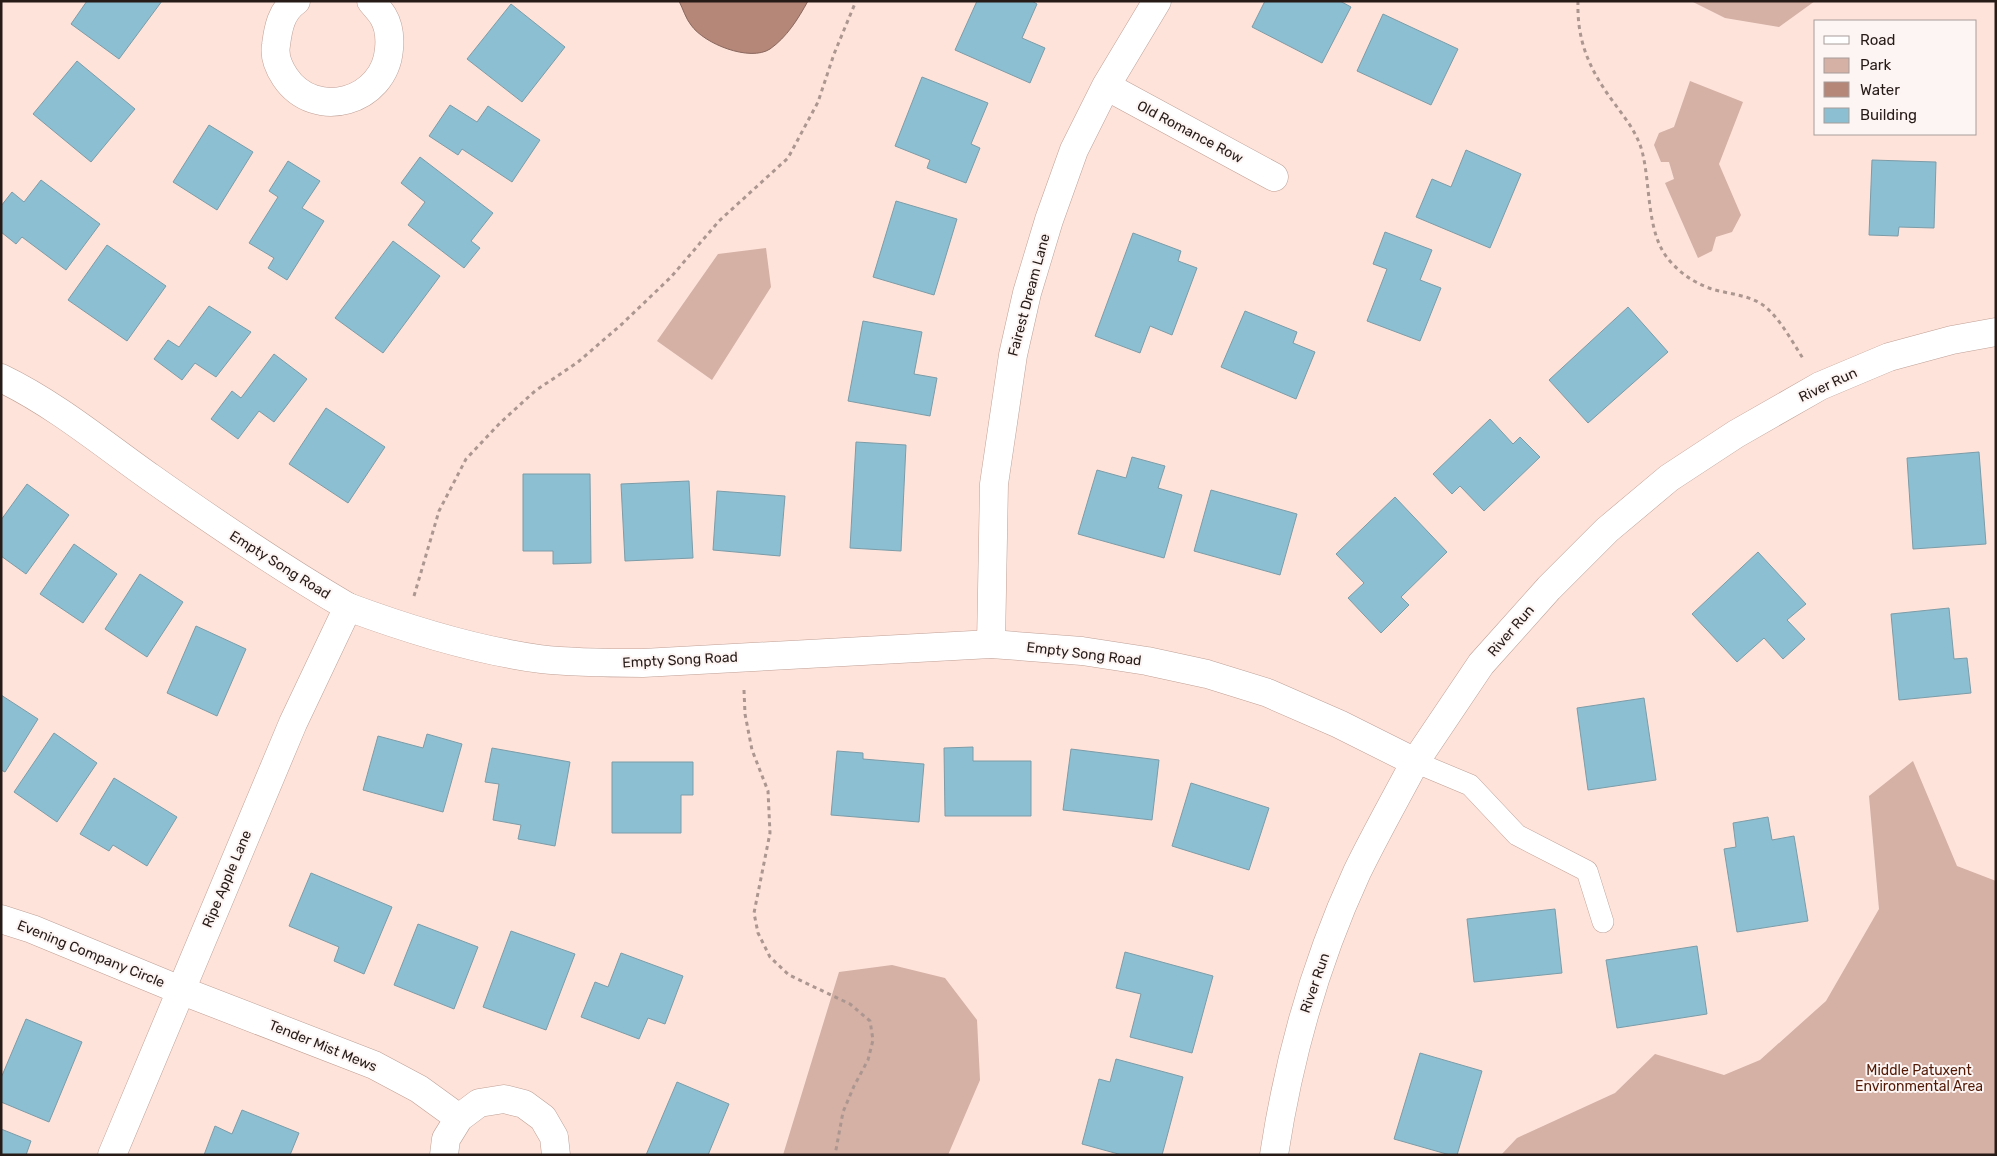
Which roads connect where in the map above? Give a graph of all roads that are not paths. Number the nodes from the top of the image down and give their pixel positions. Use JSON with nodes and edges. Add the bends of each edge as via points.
{"nodes":[{"id":1,"x":371,"y":1,"type":"edge"},
{"id":2,"x":1157,"y":1,"type":"edge"},
{"id":3,"x":292,"y":2,"type":"edge"},
{"id":4,"x":1106,"y":86,"type":"junction"},
{"id":5,"x":1274,"y":177,"type":"dead end"},
{"id":6,"x":1996,"y":332,"type":"edge"},
{"id":7,"x":1,"y":378,"type":"edge"},
{"id":8,"x":348,"y":607,"type":"junction"},
{"id":9,"x":991,"y":644,"type":"junction"},
{"id":10,"x":1415,"y":762,"type":"junction"},
{"id":11,"x":1,"y":919,"type":"edge"},
{"id":12,"x":1604,"y":922,"type":"dead end"},
{"id":13,"x":180,"y":990,"type":"junction"},
{"id":14,"x":458,"y":1118,"type":"junction"},
{"id":15,"x":112,"y":1155,"type":"edge"},
{"id":16,"x":444,"y":1155,"type":"edge"},
{"id":17,"x":556,"y":1155,"type":"edge"},
{"id":18,"x":1274,"y":1155,"type":"edge"}],
"edges":[{"from":1,"to":3,"type":"street","via":[[384,17],[390,38],[388,60],[380,78],[367,92],[347,101],[326,102],[308,98],[289,84],[280,70],[275,50],[279,22]]},
{"from":2,"to":4,"type":"street","name":"Fairest Dream Lane"},
{"from":4,"to":5,"type":"street","name":"Old Romance Row"},
{"from":4,"to":9,"type":"street","name":"Fairest Dream Lane","via":[[1074,150],[1049,220],[1013,355],[994,484]]},
{"from":6,"to":10,"type":"street","name":"River Run","via":[[1952,340],[1888,358],[1820,386],[1736,434],[1669,478],[1607,530],[1549,588],[1481,664]]},
{"from":7,"to":8,"type":"street","name":"Empty Song Road","via":[[65,416],[256,551]]},
{"from":8,"to":9,"type":"street","name":"Empty Song Road","via":[[404,628],[493,651],[593,663]]},
{"from":8,"to":13,"type":"street","name":"Ripe Apple Lane","via":[[293,723]]},
{"from":9,"to":10,"type":"street","name":"Empty Song Road","via":[[1082,651],[1207,674],[1268,693]]},
{"from":10,"to":12,"type":"lane","via":[[1470,785],[1517,835],[1587,871]]},
{"from":10,"to":18,"type":"street","name":"River Run","via":[[1357,873],[1322,959],[1296,1037]]},
{"from":11,"to":13,"type":"street","name":"Evening Company Circle"},
{"from":13,"to":14,"type":"street","name":"Tender Mist Mews","via":[[374,1065],[419,1089]]},
{"from":13,"to":15,"type":"street","name":"Ripe Apple Lane"},
{"from":14,"to":16,"type":"street","via":[[446,1139]]},
{"from":14,"to":17,"type":"street","via":[[479,1103],[504,1099],[524,1104],[543,1118],[554,1137]]}]}
